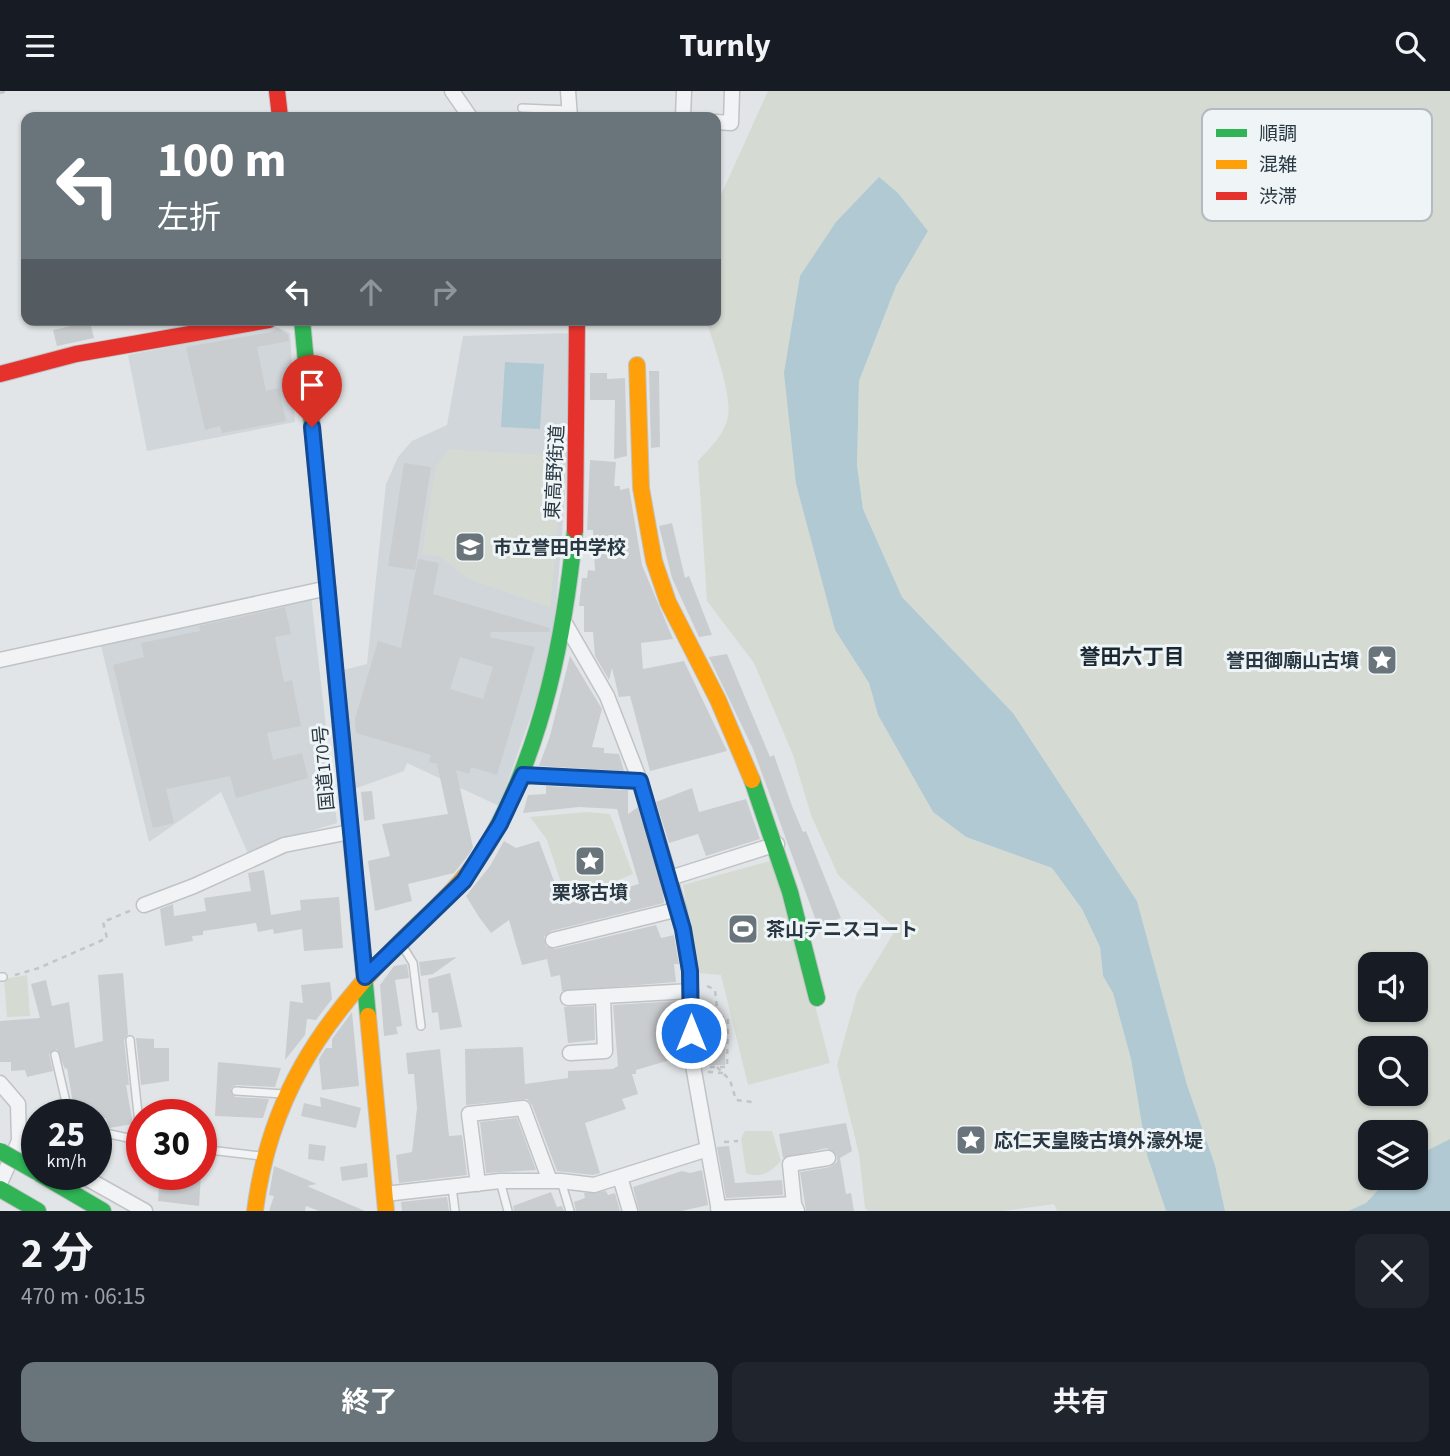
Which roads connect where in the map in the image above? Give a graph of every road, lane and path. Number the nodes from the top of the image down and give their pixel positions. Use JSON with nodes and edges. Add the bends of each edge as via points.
{"nodes":[{"id":1,"x":7,"y":91,"type":"edge"},
{"id":2,"x":277,"y":91,"type":"edge"},
{"id":3,"x":452,"y":91,"type":"edge"},
{"id":4,"x":568,"y":91,"type":"edge"},
{"id":5,"x":684,"y":91,"type":"edge"},
{"id":6,"x":732,"y":91,"type":"edge"},
{"id":7,"x":0,"y":93,"type":"edge"},
{"id":8,"x":522,"y":108,"type":"dead end"},
{"id":9,"x":279,"y":112,"type":"edge"},
{"id":10,"x":467,"y":112,"type":"edge"},
{"id":11,"x":560,"y":112,"type":"edge"},
{"id":12,"x":569,"y":112,"type":"edge"},
{"id":13,"x":683,"y":112,"type":"edge"},
{"id":14,"x":721,"y":122,"type":"edge"},
{"id":15,"x":235,"y":326,"type":"edge"},
{"id":16,"x":303,"y":326,"type":"edge"},
{"id":17,"x":577,"y":326,"type":"edge"},
{"id":18,"x":637,"y":365,"type":"dead end"},
{"id":19,"x":0,"y":374,"type":"edge"},
{"id":20,"x":328,"y":588,"type":"junction"},
{"id":21,"x":566,"y":625,"type":"junction"},
{"id":22,"x":0,"y":660,"type":"edge"},
{"id":23,"x":523,"y":775,"type":"junction"},
{"id":24,"x":640,"y":781,"type":"junction"},
{"id":25,"x":349,"y":832,"type":"junction"},
{"id":26,"x":777,"y":844,"type":"junction"},
{"id":27,"x":670,"y":878,"type":"junction"},
{"id":28,"x":144,"y":905,"type":"joint"},
{"id":29,"x":679,"y":909,"type":"junction"},
{"id":30,"x":553,"y":940,"type":"dead end"},
{"id":31,"x":400,"y":941,"type":"junction"},
{"id":32,"x":1,"y":977,"type":"edge"},
{"id":33,"x":365,"y":977,"type":"junction"},
{"id":34,"x":698,"y":988,"type":"junction"},
{"id":35,"x":603,"y":997,"type":"junction"},
{"id":36,"x":817,"y":997,"type":"dead end"},
{"id":37,"x":568,"y":998,"type":"dead end"},
{"id":38,"x":718,"y":1017,"type":"junction"},
{"id":39,"x":421,"y":1026,"type":"dead end"},
{"id":40,"x":130,"y":1040,"type":"dead end"},
{"id":41,"x":570,"y":1053,"type":"dead end"},
{"id":42,"x":55,"y":1055,"type":"dead end"},
{"id":43,"x":706,"y":1063,"type":"dead end"},
{"id":44,"x":717,"y":1067,"type":"junction"},
{"id":45,"x":723,"y":1073,"type":"junction"},
{"id":46,"x":0,"y":1083,"type":"edge"},
{"id":47,"x":236,"y":1091,"type":"dead end"},
{"id":48,"x":285,"y":1094,"type":"junction"},
{"id":49,"x":65,"y":1099,"type":"edge"},
{"id":50,"x":136,"y":1099,"type":"edge"},
{"id":51,"x":752,"y":1102,"type":"dead end"},
{"id":52,"x":19,"y":1141,"type":"joint"},
{"id":53,"x":708,"y":1149,"type":"junction"},
{"id":54,"x":0,"y":1151,"type":"edge"},
{"id":55,"x":217,"y":1151,"type":"edge"},
{"id":56,"x":261,"y":1156,"type":"junction"},
{"id":57,"x":828,"y":1159,"type":"dead end"},
{"id":58,"x":21,"y":1163,"type":"edge"},
{"id":59,"x":620,"y":1177,"type":"junction"},
{"id":60,"x":500,"y":1181,"type":"junction"},
{"id":61,"x":555,"y":1181,"type":"junction"},
{"id":62,"x":0,"y":1183,"type":"edge"},
{"id":63,"x":478,"y":1184,"type":"junction"},
{"id":64,"x":452,"y":1187,"type":"junction"},
{"id":65,"x":0,"y":1189,"type":"edge"},
{"id":66,"x":67,"y":1190,"type":"edge"},
{"id":67,"x":108,"y":1190,"type":"edge"},
{"id":68,"x":385,"y":1194,"type":"junction"},
{"id":69,"x":796,"y":1208,"type":"edge"},
{"id":70,"x":719,"y":1209,"type":"edge"},
{"id":71,"x":38,"y":1211,"type":"edge"},
{"id":72,"x":103,"y":1211,"type":"edge"},
{"id":73,"x":145,"y":1211,"type":"edge"},
{"id":74,"x":255,"y":1211,"type":"edge"},
{"id":75,"x":386,"y":1211,"type":"edge"},
{"id":76,"x":455,"y":1211,"type":"edge"},
{"id":77,"x":508,"y":1211,"type":"edge"},
{"id":78,"x":570,"y":1211,"type":"edge"},
{"id":79,"x":630,"y":1211,"type":"edge"}],
"edges":[{"from":1,"to":7,"type":"path"},
{"from":2,"to":9,"type":"main road"},
{"from":3,"to":10,"type":"street"},
{"from":4,"to":12,"type":"street"},
{"from":5,"to":13,"type":"street"},
{"from":6,"to":14,"type":"street","via":[[731,123]]},
{"from":8,"to":11,"type":"lane"},
{"from":15,"to":19,"type":"main road","via":[[76,354]]},
{"from":16,"to":20,"type":"main road","name":"国道170号"},
{"from":17,"to":21,"type":"main road","name":"東高野街道","via":[[578,457]]},
{"from":18,"to":26,"type":"main road","via":[[638,462],[655,563],[692,655],[726,717]]},
{"from":20,"to":22,"type":"street"},
{"from":20,"to":25,"type":"main road","name":"国道170号"},
{"from":21,"to":23,"type":"main road","name":"東高野街道","via":[[549,703]]},
{"from":21,"to":24,"type":"street","via":[[607,696]]},
{"from":23,"to":24,"type":"street"},
{"from":23,"to":31,"type":"main road","name":"東高野街道","via":[[500,824],[464,881]]},
{"from":24,"to":27,"type":"street"},
{"from":25,"to":28,"type":"street","via":[[284,845]]},
{"from":25,"to":33,"type":"main road","name":"国道170号"},
{"from":26,"to":27,"type":"street"},
{"from":26,"to":36,"type":"main road"},
{"from":27,"to":29,"type":"street"},
{"from":28,"to":32,"type":"path","via":[[103,922],[107,938],[39,968]]},
{"from":29,"to":30,"type":"street"},
{"from":29,"to":34,"type":"street"},
{"from":31,"to":33,"type":"main road","name":"東高野街道"},
{"from":31,"to":39,"type":"lane","via":[[413,963]]},
{"from":33,"to":48,"type":"main road","name":"東高野街道","via":[[325,1024]]},
{"from":33,"to":68,"type":"main road","name":"国道170号"},
{"from":34,"to":35,"type":"street"},
{"from":34,"to":38,"type":"path","via":[[715,990]]},
{"from":34,"to":53,"type":"street","via":[[691,1054]]},
{"from":35,"to":37,"type":"street"},
{"from":35,"to":41,"type":"street","via":[[605,1051]]},
{"from":38,"to":44,"type":"path","via":[[709,1017],[708,1067]]},
{"from":38,"to":44,"type":"path","via":[[729,1018],[727,1067]]},
{"from":40,"to":50,"type":"lane"},
{"from":42,"to":49,"type":"lane"},
{"from":43,"to":45,"type":"path","via":[[707,1072]]},
{"from":44,"to":45,"type":"path"},
{"from":45,"to":51,"type":"path","via":[[736,1100]]},
{"from":46,"to":52,"type":"street","via":[[18,1104]]},
{"from":47,"to":48,"type":"lane"},
{"from":48,"to":56,"type":"main road","name":"東高野街道"},
{"from":52,"to":62,"type":"street"},
{"from":53,"to":59,"type":"street"},
{"from":53,"to":70,"type":"street"},
{"from":54,"to":58,"type":"main road","bridge":true},
{"from":55,"to":56,"type":"lane"},
{"from":56,"to":74,"type":"main road","name":"東高野街道"},
{"from":57,"to":69,"type":"street","via":[[790,1164]]},
{"from":59,"to":61,"type":"street","via":[[594,1185]]},
{"from":59,"to":79,"type":"street"},
{"from":60,"to":61,"type":"street"},
{"from":60,"to":63,"type":"street"},
{"from":60,"to":77,"type":"lane"},
{"from":61,"to":63,"type":"street","via":[[523,1108],[469,1114]]},
{"from":61,"to":78,"type":"lane"},
{"from":63,"to":64,"type":"street"},
{"from":64,"to":68,"type":"street"},
{"from":64,"to":76,"type":"lane"},
{"from":65,"to":71,"type":"main road"},
{"from":66,"to":72,"type":"main road"},
{"from":67,"to":73,"type":"street"},
{"from":68,"to":75,"type":"main road","name":"国道170号"},
{"from":69,"to":70,"type":"street"}]}
